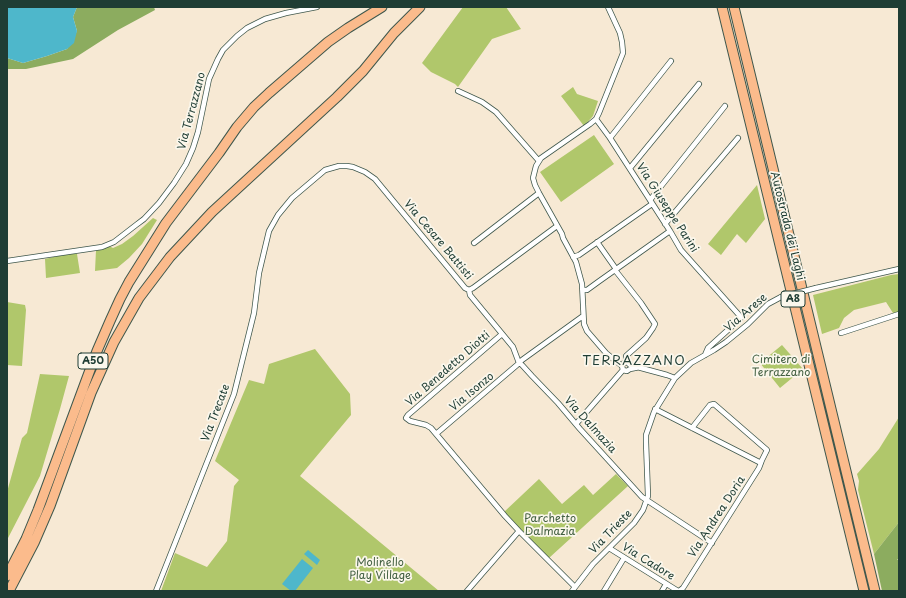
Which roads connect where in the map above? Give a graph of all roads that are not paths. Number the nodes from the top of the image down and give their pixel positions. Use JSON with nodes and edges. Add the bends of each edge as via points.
{"nodes":[{"id":1,"x":317,"y":7,"type":"edge"},
{"id":2,"x":382,"y":7,"type":"edge"},
{"id":3,"x":420,"y":7,"type":"edge"},
{"id":4,"x":608,"y":7,"type":"edge"},
{"id":5,"x":718,"y":7,"type":"edge"},
{"id":6,"x":722,"y":7,"type":"edge"},
{"id":7,"x":734,"y":7,"type":"edge"},
{"id":8,"x":728,"y":33,"type":"junction"},
{"id":9,"x":671,"y":61,"type":"dead end"},
{"id":10,"x":699,"y":84,"type":"dead end"},
{"id":11,"x":458,"y":91,"type":"dead end"},
{"id":12,"x":725,"y":106,"type":"dead end"},
{"id":13,"x":596,"y":119,"type":"junction"},
{"id":14,"x":610,"y":138,"type":"junction"},
{"id":15,"x":738,"y":138,"type":"dead end"},
{"id":16,"x":538,"y":161,"type":"junction"},
{"id":17,"x":630,"y":168,"type":"junction"},
{"id":18,"x":539,"y":193,"type":"junction"},
{"id":19,"x":651,"y":202,"type":"junction"},
{"id":20,"x":665,"y":224,"type":"junction"},
{"id":21,"x":557,"y":226,"type":"junction"},
{"id":22,"x":670,"y":231,"type":"junction"},
{"id":23,"x":268,"y":234,"type":"joint"},
{"id":24,"x":597,"y":242,"type":"junction"},
{"id":25,"x":474,"y":243,"type":"dead end"},
{"id":26,"x":573,"y":257,"type":"junction"},
{"id":27,"x":7,"y":261,"type":"edge"},
{"id":28,"x":616,"y":269,"type":"junction"},
{"id":29,"x":899,"y":269,"type":"edge"},
{"id":30,"x":469,"y":290,"type":"junction"},
{"id":31,"x":583,"y":290,"type":"junction"},
{"id":32,"x":899,"y":314,"type":"edge"},
{"id":33,"x":584,"y":316,"type":"junction"},
{"id":34,"x":841,"y":333,"type":"dead end"},
{"id":35,"x":502,"y":334,"type":"junction"},
{"id":36,"x":705,"y":355,"type":"junction"},
{"id":37,"x":519,"y":363,"type":"junction"},
{"id":38,"x":624,"y":365,"type":"junction"},
{"id":39,"x":675,"y":378,"type":"junction"},
{"id":40,"x":655,"y":409,"type":"junction"},
{"id":41,"x":576,"y":424,"type":"junction"},
{"id":42,"x":692,"y":428,"type":"junction"},
{"id":43,"x":436,"y":434,"type":"junction"},
{"id":44,"x":761,"y":463,"type":"junction"},
{"id":45,"x":648,"y":500,"type":"junction"},
{"id":46,"x":519,"y":531,"type":"junction"},
{"id":47,"x":712,"y":543,"type":"junction"},
{"id":48,"x":609,"y":548,"type":"junction"},
{"id":49,"x":624,"y":558,"type":"junction"},
{"id":50,"x":7,"y":576,"type":"edge"},
{"id":51,"x":666,"y":584,"type":"junction"},
{"id":52,"x":573,"y":589,"type":"edge"},
{"id":53,"x":9,"y":591,"type":"edge"},
{"id":54,"x":156,"y":591,"type":"edge"},
{"id":55,"x":467,"y":591,"type":"edge"},
{"id":56,"x":604,"y":591,"type":"edge"},
{"id":57,"x":662,"y":591,"type":"edge"},
{"id":58,"x":679,"y":591,"type":"edge"},
{"id":59,"x":864,"y":591,"type":"edge"},
{"id":60,"x":875,"y":591,"type":"edge"}],
"edges":[{"from":1,"to":27,"type":"street","name":"Via Terrazzano","via":[[264,19],[247,28],[223,50],[209,79],[197,136],[186,164],[159,203],[136,226],[114,242],[102,246]]},
{"from":2,"to":50,"type":"highway","number":"A50","via":[[328,42],[246,115],[166,223],[120,299],[97,351],[38,510]]},
{"from":3,"to":53,"type":"highway","number":"A50","via":[[342,92],[212,212],[170,258],[139,298],[114,342],[94,386],[50,506],[32,549]]},
{"from":4,"to":13,"type":"street","via":[[620,33],[622,53]]},
{"from":5,"to":8,"type":"highway","number":"A8"},
{"from":6,"to":8,"type":"highway","name":"Autostrada dei Laghi","number":"A8"},
{"from":7,"to":60,"type":"highway","name":"Autostrada dei Laghi","number":"A8"},
{"from":8,"to":59,"type":"highway","name":"Autostrada dei Laghi","number":"A8"},
{"from":9,"to":14,"type":"street"},
{"from":10,"to":17,"type":"street"},
{"from":11,"to":16,"type":"street","via":[[496,112]]},
{"from":12,"to":19,"type":"street"},
{"from":13,"to":14,"type":"street","name":"Via Giuseppe Parini"},
{"from":13,"to":16,"type":"street"},
{"from":14,"to":17,"type":"street","name":"Via Giuseppe Parini"},
{"from":15,"to":20,"type":"street"},
{"from":16,"to":18,"type":"street","via":[[533,178]]},
{"from":17,"to":19,"type":"street","name":"Via Giuseppe Parini"},
{"from":18,"to":21,"type":"street"},
{"from":18,"to":25,"type":"street"},
{"from":19,"to":20,"type":"street","name":"Via Giuseppe Parini"},
{"from":19,"to":24,"type":"street"},
{"from":20,"to":22,"type":"street","name":"Via Giuseppe Parini"},
{"from":21,"to":26,"type":"street"},
{"from":21,"to":30,"type":"street","name":"Via Cesare Battisti"},
{"from":22,"to":28,"type":"street"},
{"from":22,"to":36,"type":"street","name":"Via Giuseppe Parini","via":[[681,250],[741,318],[708,348]]},
{"from":23,"to":30,"type":"street","name":"Via Cesare Battisti","via":[[284,207],[323,172],[339,166],[353,167],[375,179]]},
{"from":23,"to":54,"type":"street","name":"Via Trecate","via":[[258,278],[254,313],[234,394]]},
{"from":24,"to":26,"type":"street"},
{"from":24,"to":28,"type":"street"},
{"from":26,"to":31,"type":"street"},
{"from":28,"to":31,"type":"street","via":[[588,290]]},
{"from":28,"to":38,"type":"street","via":[[655,322],[648,335],[626,356]]},
{"from":29,"to":36,"type":"street","name":"Via Arese","bridge":true,"via":[[781,297],[768,304],[726,342]]},
{"from":30,"to":35,"type":"street","via":[[470,295]]},
{"from":31,"to":33,"type":"street"},
{"from":32,"to":34,"type":"street"},
{"from":33,"to":37,"type":"street","name":"Via Isonzo"},
{"from":33,"to":38,"type":"street","via":[[587,331],[606,353]]},
{"from":35,"to":37,"type":"street","via":[[513,347]]},
{"from":35,"to":43,"type":"street","name":"Via Benedetto Diotti","via":[[406,418],[428,426]]},
{"from":36,"to":39,"type":"street","name":"Via Arese","via":[[691,363]]},
{"from":37,"to":41,"type":"street","name":"Via Dalmazia"},
{"from":37,"to":43,"type":"street","name":"Via Isonzo"},
{"from":38,"to":39,"type":"street","via":[[640,367]]},
{"from":38,"to":41,"type":"street"},
{"from":39,"to":40,"type":"street","name":"Via Arese"},
{"from":40,"to":42,"type":"street"},
{"from":40,"to":45,"type":"street","via":[[646,436]]},
{"from":41,"to":45,"type":"street","name":"Via Dalmazia","via":[[637,492]]},
{"from":42,"to":44,"type":"street"},
{"from":42,"to":44,"type":"street","name":"Via Andrea Doria","via":[[710,405],[714,404],[767,450]]},
{"from":43,"to":46,"type":"street"},
{"from":44,"to":47,"type":"street","name":"Via Andrea Doria"},
{"from":45,"to":47,"type":"street","name":"Via Dalmazia"},
{"from":45,"to":48,"type":"street","name":"Via Trieste","via":[[634,523]]},
{"from":46,"to":52,"type":"street"},
{"from":46,"to":55,"type":"street"},
{"from":47,"to":58,"type":"street","name":"Via Andrea Doria"},
{"from":48,"to":49,"type":"street","name":"Via Cadore"},
{"from":48,"to":52,"type":"street","name":"Via Trieste","via":[[592,564]]},
{"from":49,"to":51,"type":"street","name":"Via Cadore"},
{"from":49,"to":56,"type":"street"},
{"from":51,"to":57,"type":"street"},
{"from":51,"to":58,"type":"street","name":"Via Cadore"}]}
